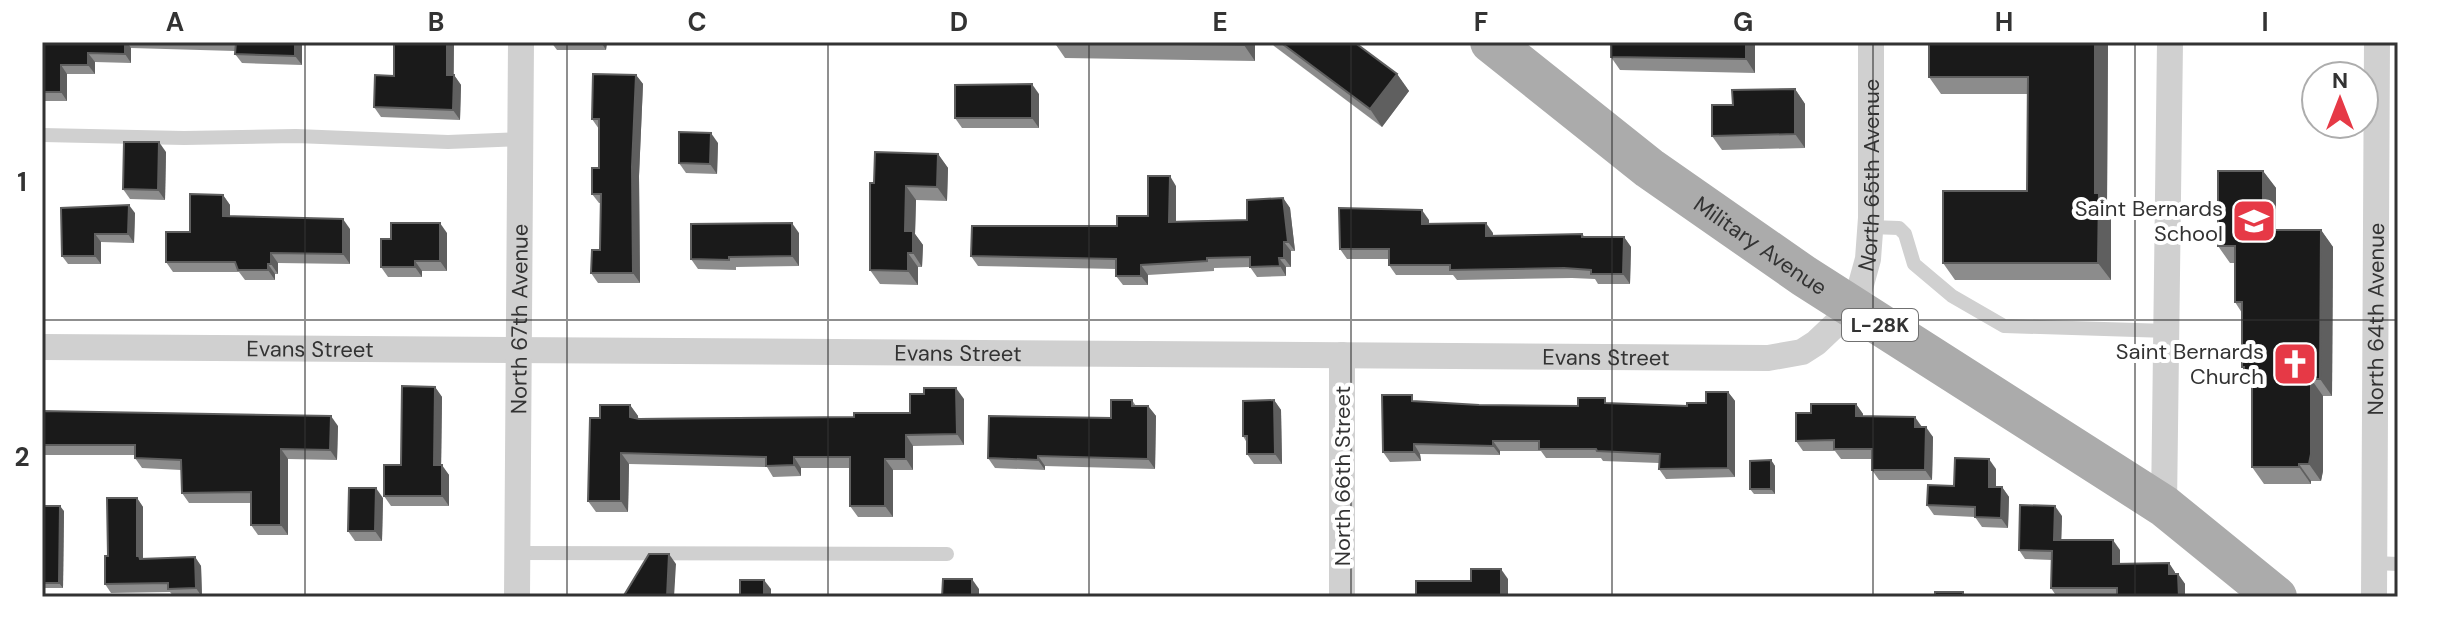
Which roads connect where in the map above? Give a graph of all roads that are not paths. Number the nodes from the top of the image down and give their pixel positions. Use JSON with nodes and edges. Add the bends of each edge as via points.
{"nodes":[{"id":1,"x":521,"y":42,"type":"edge"},
{"id":2,"x":1491,"y":42,"type":"edge"},
{"id":3,"x":1871,"y":42,"type":"edge"},
{"id":4,"x":2170,"y":42,"type":"edge"},
{"id":5,"x":2377,"y":42,"type":"edge"},
{"id":6,"x":42,"y":135,"type":"edge"},
{"id":7,"x":521,"y":139,"type":"junction"},
{"id":8,"x":1870,"y":227,"type":"junction"},
{"id":9,"x":1855,"y":306,"type":"junction"},
{"id":10,"x":2168,"y":331,"type":"junction"},
{"id":11,"x":42,"y":347,"type":"edge"},
{"id":12,"x":519,"y":350,"type":"junction"},
{"id":13,"x":1342,"y":355,"type":"junction"},
{"id":14,"x":2387,"y":359,"type":"edge"},
{"id":15,"x":2164,"y":506,"type":"junction"},
{"id":16,"x":517,"y":553,"type":"junction"},
{"id":17,"x":947,"y":554,"type":"dead end"},
{"id":18,"x":2386,"y":563,"type":"edge"},
{"id":19,"x":517,"y":597,"type":"edge"},
{"id":20,"x":1342,"y":597,"type":"edge"},
{"id":21,"x":2276,"y":597,"type":"edge"},
{"id":22,"x":2374,"y":597,"type":"edge"}],
"edges":[{"from":1,"to":7,"type":"street","name":"North 67th Avenue"},
{"from":2,"to":9,"type":"main road","name":"Military Avenue","number":"L-28K","via":[[1649,168]]},
{"from":3,"to":8,"type":"street","name":"North 65th Avenue"},
{"from":4,"to":10,"type":"street"},
{"from":5,"to":14,"type":"street","name":"North 64th Avenue"},
{"from":6,"to":7,"type":"lane"},
{"from":7,"to":12,"type":"street","name":"North 67th Avenue"},
{"from":8,"to":9,"type":"street","name":"North 65th Avenue","via":[[1868,259]]},
{"from":8,"to":10,"type":"lane","via":[[1899,228],[1914,264],[1952,296],[2004,326]]},
{"from":9,"to":13,"type":"street","name":"Evans Street","via":[[1802,352],[1768,358]]},
{"from":9,"to":15,"type":"main road","name":"Military Avenue","number":"L-28K"},
{"from":10,"to":15,"type":"street"},
{"from":11,"to":12,"type":"street","name":"Evans Street"},
{"from":12,"to":13,"type":"street","name":"Evans Street"},
{"from":12,"to":16,"type":"street","name":"North 67th Avenue"},
{"from":13,"to":20,"type":"street","name":"North 66th Street"},
{"from":14,"to":18,"type":"street","name":"North 64th Avenue"},
{"from":15,"to":21,"type":"main road","name":"Military Avenue","number":"L-28K"},
{"from":16,"to":17,"type":"lane"},
{"from":16,"to":19,"type":"street","name":"North 67th Avenue"},
{"from":18,"to":22,"type":"street","name":"North 64th Avenue"}]}
